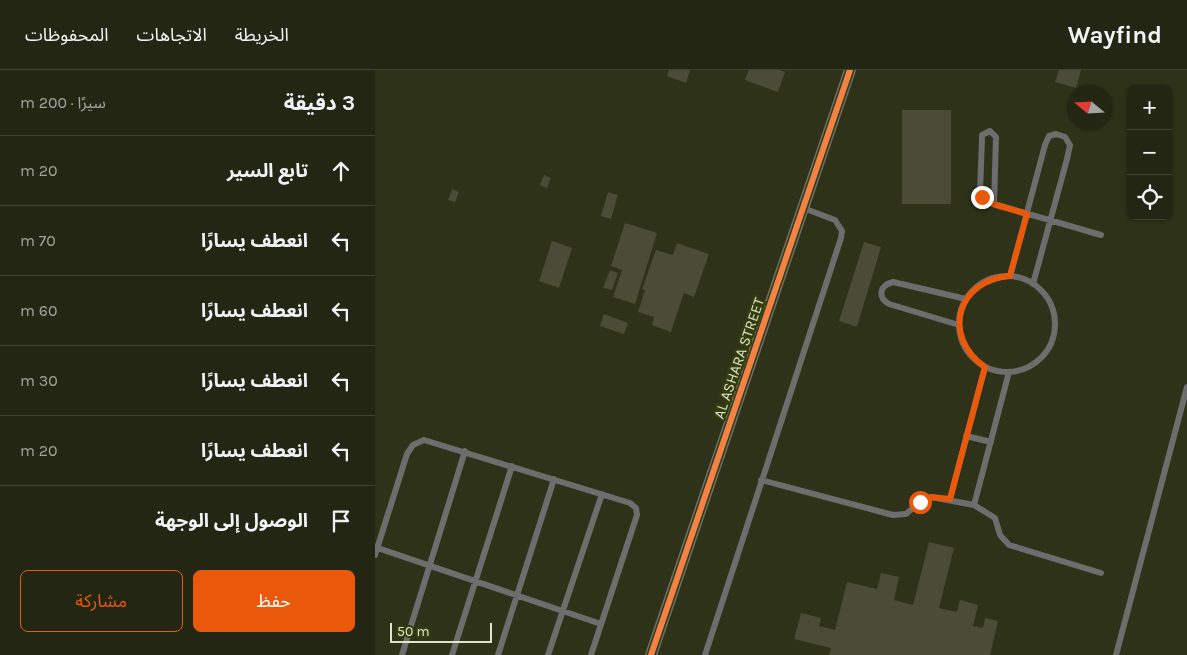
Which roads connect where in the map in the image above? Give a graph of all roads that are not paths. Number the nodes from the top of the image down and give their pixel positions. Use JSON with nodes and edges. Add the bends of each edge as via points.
{"nodes":[{"id":1,"x":849,"y":70,"type":"edge"},
{"id":2,"x":993,"y":204,"type":"junction"},
{"id":3,"x":803,"y":208,"type":"junction"},
{"id":4,"x":1027,"y":214,"type":"junction"},
{"id":5,"x":1051,"y":221,"type":"junction"},
{"id":6,"x":1101,"y":235,"type":"dead end"},
{"id":7,"x":1010,"y":276,"type":"junction"},
{"id":8,"x":1033,"y":284,"type":"junction"},
{"id":9,"x":966,"y":299,"type":"junction"},
{"id":10,"x":959,"y":325,"type":"junction"},
{"id":11,"x":985,"y":367,"type":"junction"},
{"id":12,"x":1009,"y":372,"type":"junction"},
{"id":13,"x":1187,"y":387,"type":"edge"},
{"id":14,"x":967,"y":436,"type":"junction"},
{"id":15,"x":991,"y":442,"type":"junction"},
{"id":16,"x":465,"y":451,"type":"junction"},
{"id":17,"x":512,"y":466,"type":"junction"},
{"id":18,"x":554,"y":479,"type":"junction"},
{"id":19,"x":761,"y":480,"type":"junction"},
{"id":20,"x":602,"y":494,"type":"junction"},
{"id":21,"x":950,"y":499,"type":"junction"},
{"id":22,"x":975,"y":505,"type":"junction"},
{"id":23,"x":376,"y":550,"type":"edge"},
{"id":24,"x":430,"y":566,"type":"junction"},
{"id":25,"x":1101,"y":573,"type":"dead end"},
{"id":26,"x":475,"y":581,"type":"junction"},
{"id":27,"x":517,"y":596,"type":"junction"},
{"id":28,"x":562,"y":611,"type":"junction"},
{"id":29,"x":601,"y":624,"type":"junction"},
{"id":30,"x":402,"y":655,"type":"edge"},
{"id":31,"x":452,"y":655,"type":"edge"},
{"id":32,"x":498,"y":655,"type":"edge"},
{"id":33,"x":548,"y":655,"type":"edge"},
{"id":34,"x":591,"y":655,"type":"edge"},
{"id":35,"x":651,"y":655,"type":"edge"},
{"id":36,"x":705,"y":655,"type":"edge"},
{"id":37,"x":1115,"y":655,"type":"edge"}],
"edges":[{"from":1,"to":3,"type":"street","name":"AL ASHARA STREET"},
{"from":2,"to":2,"type":"lane","via":[[996,136],[990,131],[982,135],[981,192],[982,197]]},
{"from":2,"to":4,"type":"lane"},
{"from":3,"to":19,"type":"lane","via":[[835,220],[842,231],[841,238]]},
{"from":3,"to":35,"type":"street","name":"AL ASHARA STREET"},
{"from":4,"to":5,"type":"lane"},
{"from":4,"to":5,"type":"lane","via":[[1045,145],[1049,136],[1056,134],[1065,137],[1070,146]]},
{"from":4,"to":7,"type":"lane"},
{"from":5,"to":6,"type":"lane"},
{"from":5,"to":8,"type":"lane"},
{"from":7,"to":8,"type":"lane"},
{"from":7,"to":9,"type":"lane","via":[[985,282]]},
{"from":8,"to":12,"type":"lane","via":[[1045,294],[1052,307],[1053,337],[1037,362]]},
{"from":9,"to":10,"type":"lane"},
{"from":9,"to":10,"type":"lane","via":[[893,282],[882,288],[883,301],[889,304]]},
{"from":10,"to":11,"type":"lane","via":[[966,350]]},
{"from":11,"to":12,"type":"lane"},
{"from":11,"to":14,"type":"lane"},
{"from":12,"to":15,"type":"lane"},
{"from":13,"to":37,"type":"lane"},
{"from":14,"to":15,"type":"lane"},
{"from":14,"to":21,"type":"lane"},
{"from":15,"to":22,"type":"lane"},
{"from":16,"to":17,"type":"lane"},
{"from":16,"to":23,"type":"lane","via":[[424,440],[409,449]]},
{"from":16,"to":24,"type":"lane"},
{"from":17,"to":18,"type":"lane"},
{"from":17,"to":26,"type":"lane"},
{"from":18,"to":20,"type":"lane"},
{"from":18,"to":27,"type":"lane"},
{"from":19,"to":21,"type":"lane","via":[[893,515],[906,514],[931,497]]},
{"from":19,"to":36,"type":"lane"},
{"from":20,"to":28,"type":"lane"},
{"from":20,"to":29,"type":"lane","via":[[630,503],[636,508],[637,515]]},
{"from":21,"to":22,"type":"lane"},
{"from":22,"to":25,"type":"lane","via":[[995,518],[1000,535],[1009,546]]},
{"from":23,"to":24,"type":"lane"},
{"from":24,"to":26,"type":"lane"},
{"from":24,"to":30,"type":"lane"},
{"from":26,"to":27,"type":"lane"},
{"from":26,"to":31,"type":"lane"},
{"from":27,"to":28,"type":"lane"},
{"from":27,"to":32,"type":"lane"},
{"from":28,"to":29,"type":"lane"},
{"from":28,"to":33,"type":"lane"},
{"from":29,"to":34,"type":"lane"}]}
